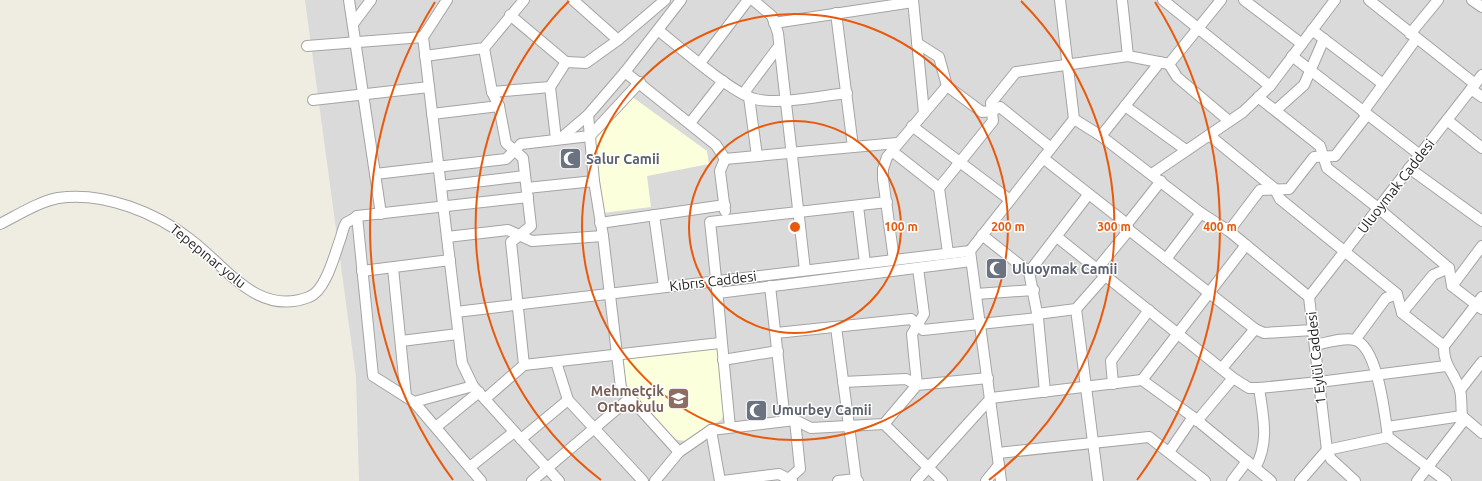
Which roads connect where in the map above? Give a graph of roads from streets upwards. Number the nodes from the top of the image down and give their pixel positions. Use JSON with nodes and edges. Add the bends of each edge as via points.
{"nodes":[{"id":1,"x":349,"y":0,"type":"edge"},
{"id":2,"x":371,"y":0,"type":"edge"},
{"id":3,"x":448,"y":0,"type":"edge"},
{"id":4,"x":524,"y":0,"type":"edge"},
{"id":5,"x":573,"y":0,"type":"edge"},
{"id":6,"x":681,"y":0,"type":"edge"},
{"id":7,"x":748,"y":0,"type":"edge"},
{"id":8,"x":753,"y":0,"type":"edge"},
{"id":9,"x":1060,"y":0,"type":"edge"},
{"id":10,"x":1122,"y":0,"type":"edge"},
{"id":11,"x":1163,"y":0,"type":"edge"},
{"id":12,"x":1221,"y":0,"type":"edge"},
{"id":13,"x":1246,"y":0,"type":"edge"},
{"id":14,"x":1335,"y":0,"type":"edge"},
{"id":15,"x":1369,"y":0,"type":"edge"},
{"id":16,"x":1438,"y":0,"type":"edge"},
{"id":17,"x":1472,"y":0,"type":"edge"},
{"id":18,"x":913,"y":1,"type":"edge"},
{"id":19,"x":660,"y":2,"type":"edge"},
{"id":20,"x":1482,"y":6,"type":"edge"},
{"id":21,"x":836,"y":13,"type":"junction"},
{"id":22,"x":670,"y":14,"type":"junction"},
{"id":23,"x":510,"y":15,"type":"junction"},
{"id":24,"x":774,"y":23,"type":"junction"},
{"id":25,"x":353,"y":24,"type":"junction"},
{"id":26,"x":1199,"y":29,"type":"junction"},
{"id":27,"x":658,"y":30,"type":"junction"},
{"id":28,"x":1312,"y":30,"type":"junction"},
{"id":29,"x":423,"y":37,"type":"junction"},
{"id":30,"x":1413,"y":37,"type":"junction"},
{"id":31,"x":1324,"y":39,"type":"junction"},
{"id":32,"x":618,"y":40,"type":"junction"},
{"id":33,"x":355,"y":41,"type":"junction"},
{"id":34,"x":917,"y":43,"type":"junction"},
{"id":35,"x":1302,"y":44,"type":"junction"},
{"id":36,"x":308,"y":46,"type":"dead end"},
{"id":37,"x":779,"y":46,"type":"junction"},
{"id":38,"x":484,"y":48,"type":"junction"},
{"id":39,"x":425,"y":56,"type":"junction"},
{"id":40,"x":1128,"y":56,"type":"junction"},
{"id":41,"x":1292,"y":56,"type":"junction"},
{"id":42,"x":566,"y":62,"type":"junction"},
{"id":43,"x":700,"y":63,"type":"junction"},
{"id":44,"x":1165,"y":63,"type":"junction"},
{"id":45,"x":1068,"y":64,"type":"junction"},
{"id":46,"x":1310,"y":71,"type":"junction"},
{"id":47,"x":625,"y":72,"type":"junction"},
{"id":48,"x":1482,"y":75,"type":"edge"},
{"id":49,"x":723,"y":81,"type":"junction"},
{"id":50,"x":640,"y":82,"type":"junction"},
{"id":51,"x":1383,"y":84,"type":"junction"},
{"id":52,"x":550,"y":86,"type":"junction"},
{"id":53,"x":947,"y":86,"type":"junction"},
{"id":54,"x":1270,"y":86,"type":"junction"},
{"id":55,"x":429,"y":87,"type":"junction"},
{"id":56,"x":1473,"y":87,"type":"junction"},
{"id":57,"x":492,"y":92,"type":"junction"},
{"id":58,"x":847,"y":93,"type":"junction"},
{"id":59,"x":363,"y":94,"type":"junction"},
{"id":60,"x":746,"y":95,"type":"junction"},
{"id":61,"x":1258,"y":97,"type":"junction"},
{"id":62,"x":1482,"y":97,"type":"edge"},
{"id":63,"x":313,"y":100,"type":"dead end"},
{"id":64,"x":785,"y":100,"type":"junction"},
{"id":65,"x":499,"y":106,"type":"junction"},
{"id":66,"x":1125,"y":106,"type":"junction"},
{"id":67,"x":1276,"y":110,"type":"junction"},
{"id":68,"x":992,"y":111,"type":"junction"},
{"id":69,"x":924,"y":113,"type":"junction"},
{"id":70,"x":1365,"y":113,"type":"junction"},
{"id":71,"x":432,"y":114,"type":"junction"},
{"id":72,"x":588,"y":116,"type":"junction"},
{"id":73,"x":1074,"y":119,"type":"junction"},
{"id":74,"x":1447,"y":120,"type":"junction"},
{"id":75,"x":1229,"y":122,"type":"junction"},
{"id":76,"x":690,"y":123,"type":"junction"},
{"id":77,"x":912,"y":126,"type":"junction"},
{"id":78,"x":1209,"y":135,"type":"junction"},
{"id":79,"x":590,"y":136,"type":"junction"},
{"id":80,"x":1101,"y":136,"type":"junction"},
{"id":81,"x":558,"y":138,"type":"junction"},
{"id":82,"x":853,"y":147,"type":"junction"},
{"id":83,"x":895,"y":147,"type":"junction"},
{"id":84,"x":1051,"y":148,"type":"junction"},
{"id":85,"x":1482,"y":148,"type":"edge"},
{"id":86,"x":515,"y":150,"type":"junction"},
{"id":87,"x":1186,"y":150,"type":"junction"},
{"id":88,"x":791,"y":153,"type":"junction"},
{"id":89,"x":1420,"y":155,"type":"junction"},
{"id":90,"x":757,"y":156,"type":"junction"},
{"id":91,"x":1324,"y":156,"type":"junction"},
{"id":92,"x":1043,"y":158,"type":"junction"},
{"id":93,"x":725,"y":159,"type":"junction"},
{"id":94,"x":960,"y":162,"type":"junction"},
{"id":95,"x":439,"y":166,"type":"junction"},
{"id":96,"x":1409,"y":168,"type":"junction"},
{"id":97,"x":375,"y":174,"type":"junction"},
{"id":98,"x":1152,"y":174,"type":"junction"},
{"id":99,"x":526,"y":176,"type":"junction"},
{"id":100,"x":594,"y":181,"type":"junction"},
{"id":101,"x":1161,"y":181,"type":"junction"},
{"id":102,"x":441,"y":186,"type":"junction"},
{"id":103,"x":939,"y":188,"type":"junction"},
{"id":104,"x":1274,"y":188,"type":"junction"},
{"id":105,"x":528,"y":193,"type":"junction"},
{"id":106,"x":1088,"y":195,"type":"junction"},
{"id":107,"x":1010,"y":200,"type":"junction"},
{"id":108,"x":887,"y":202,"type":"junction"},
{"id":109,"x":725,"y":205,"type":"junction"},
{"id":110,"x":858,"y":206,"type":"junction"},
{"id":111,"x":444,"y":208,"type":"junction"},
{"id":112,"x":1378,"y":208,"type":"junction"},
{"id":113,"x":798,"y":212,"type":"junction"},
{"id":114,"x":1202,"y":212,"type":"junction"},
{"id":115,"x":381,"y":214,"type":"junction"},
{"id":116,"x":654,"y":214,"type":"junction"},
{"id":117,"x":357,"y":216,"type":"junction"},
{"id":118,"x":726,"y":220,"type":"junction"},
{"id":119,"x":1482,"y":221,"type":"edge"},
{"id":120,"x":600,"y":222,"type":"junction"},
{"id":121,"x":0,"y":224,"type":"edge"},
{"id":122,"x":1128,"y":227,"type":"junction"},
{"id":123,"x":1229,"y":231,"type":"junction"},
{"id":124,"x":520,"y":235,"type":"junction"},
{"id":125,"x":982,"y":235,"type":"junction"},
{"id":126,"x":603,"y":236,"type":"junction"},
{"id":127,"x":447,"y":237,"type":"junction"},
{"id":128,"x":1057,"y":237,"type":"junction"},
{"id":129,"x":1246,"y":245,"type":"junction"},
{"id":130,"x":1482,"y":246,"type":"edge"},
{"id":131,"x":1345,"y":252,"type":"junction"},
{"id":132,"x":948,"y":253,"type":"junction"},
{"id":133,"x":970,"y":256,"type":"junction"},
{"id":134,"x":1166,"y":259,"type":"junction"},
{"id":135,"x":450,"y":260,"type":"junction"},
{"id":136,"x":894,"y":260,"type":"junction"},
{"id":137,"x":865,"y":263,"type":"junction"},
{"id":138,"x":393,"y":268,"type":"junction"},
{"id":139,"x":918,"y":268,"type":"junction"},
{"id":140,"x":1449,"y":268,"type":"junction"},
{"id":141,"x":1097,"y":269,"type":"junction"},
{"id":142,"x":805,"y":270,"type":"junction"},
{"id":143,"x":362,"y":271,"type":"junction"},
{"id":144,"x":1029,"y":272,"type":"junction"},
{"id":145,"x":1105,"y":276,"type":"junction"},
{"id":146,"x":717,"y":281,"type":"junction"},
{"id":147,"x":770,"y":286,"type":"junction"},
{"id":148,"x":1452,"y":286,"type":"junction"},
{"id":149,"x":664,"y":287,"type":"junction"},
{"id":150,"x":1034,"y":290,"type":"junction"},
{"id":151,"x":718,"y":293,"type":"junction"},
{"id":152,"x":1209,"y":293,"type":"junction"},
{"id":153,"x":610,"y":294,"type":"junction"},
{"id":154,"x":976,"y":294,"type":"junction"},
{"id":155,"x":1398,"y":294,"type":"junction"},
{"id":156,"x":1309,"y":297,"type":"junction"},
{"id":157,"x":1480,"y":304,"type":"edge"},
{"id":158,"x":518,"y":305,"type":"junction"},
{"id":159,"x":1076,"y":309,"type":"junction"},
{"id":160,"x":1149,"y":310,"type":"junction"},
{"id":161,"x":456,"y":312,"type":"junction"},
{"id":162,"x":1402,"y":313,"type":"junction"},
{"id":163,"x":1038,"y":316,"type":"junction"},
{"id":164,"x":917,"y":324,"type":"junction"},
{"id":165,"x":980,"y":325,"type":"junction"},
{"id":166,"x":836,"y":326,"type":"junction"},
{"id":167,"x":1255,"y":328,"type":"junction"},
{"id":168,"x":1313,"y":330,"type":"junction"},
{"id":169,"x":776,"y":333,"type":"junction"},
{"id":170,"x":458,"y":334,"type":"junction"},
{"id":171,"x":1178,"y":334,"type":"junction"},
{"id":172,"x":1355,"y":340,"type":"junction"},
{"id":173,"x":401,"y":341,"type":"junction"},
{"id":174,"x":720,"y":343,"type":"junction"},
{"id":175,"x":1315,"y":345,"type":"junction"},
{"id":176,"x":1444,"y":346,"type":"junction"},
{"id":177,"x":778,"y":351,"type":"junction"},
{"id":178,"x":616,"y":355,"type":"junction"},
{"id":179,"x":723,"y":360,"type":"junction"},
{"id":180,"x":556,"y":362,"type":"junction"},
{"id":181,"x":524,"y":366,"type":"junction"},
{"id":182,"x":1446,"y":366,"type":"junction"},
{"id":183,"x":1481,"y":366,"type":"edge"},
{"id":184,"x":1222,"y":368,"type":"junction"},
{"id":185,"x":1378,"y":375,"type":"junction"},
{"id":186,"x":988,"y":378,"type":"junction"},
{"id":187,"x":1233,"y":378,"type":"junction"},
{"id":188,"x":1142,"y":380,"type":"junction"},
{"id":189,"x":843,"y":382,"type":"junction"},
{"id":190,"x":1319,"y":382,"type":"junction"},
{"id":191,"x":1113,"y":384,"type":"junction"},
{"id":192,"x":917,"y":385,"type":"junction"},
{"id":193,"x":1086,"y":387,"type":"junction"},
{"id":194,"x":1259,"y":388,"type":"junction"},
{"id":195,"x":1460,"y":390,"type":"junction"},
{"id":196,"x":1045,"y":392,"type":"junction"},
{"id":197,"x":479,"y":393,"type":"junction"},
{"id":198,"x":630,"y":398,"type":"junction"},
{"id":199,"x":991,"y":398,"type":"junction"},
{"id":200,"x":410,"y":400,"type":"junction"},
{"id":201,"x":568,"y":400,"type":"junction"},
{"id":202,"x":1464,"y":417,"type":"junction"},
{"id":203,"x":1195,"y":419,"type":"junction"},
{"id":204,"x":790,"y":420,"type":"junction"},
{"id":205,"x":884,"y":424,"type":"junction"},
{"id":206,"x":849,"y":426,"type":"junction"},
{"id":207,"x":436,"y":427,"type":"junction"},
{"id":208,"x":730,"y":427,"type":"junction"},
{"id":209,"x":594,"y":429,"type":"junction"},
{"id":210,"x":711,"y":430,"type":"junction"},
{"id":211,"x":1387,"y":432,"type":"junction"},
{"id":212,"x":1482,"y":433,"type":"edge"},
{"id":213,"x":518,"y":435,"type":"junction"},
{"id":214,"x":1093,"y":443,"type":"junction"},
{"id":215,"x":1327,"y":450,"type":"junction"},
{"id":216,"x":679,"y":452,"type":"junction"},
{"id":217,"x":1169,"y":452,"type":"junction"},
{"id":218,"x":998,"y":453,"type":"junction"},
{"id":219,"x":1247,"y":461,"type":"junction"},
{"id":220,"x":999,"y":465,"type":"junction"},
{"id":221,"x":470,"y":467,"type":"junction"},
{"id":222,"x":1428,"y":467,"type":"junction"},
{"id":223,"x":547,"y":468,"type":"junction"},
{"id":224,"x":928,"y":468,"type":"junction"},
{"id":225,"x":1255,"y":468,"type":"junction"},
{"id":226,"x":789,"y":480,"type":"edge"},
{"id":227,"x":857,"y":480,"type":"edge"},
{"id":228,"x":481,"y":481,"type":"edge"},
{"id":229,"x":532,"y":481,"type":"edge"},
{"id":230,"x":559,"y":481,"type":"edge"},
{"id":231,"x":643,"y":481,"type":"edge"},
{"id":232,"x":655,"y":481,"type":"edge"},
{"id":233,"x":722,"y":481,"type":"edge"},
{"id":234,"x":838,"y":481,"type":"edge"},
{"id":235,"x":916,"y":481,"type":"edge"},
{"id":236,"x":942,"y":481,"type":"edge"},
{"id":237,"x":986,"y":481,"type":"edge"},
{"id":238,"x":1001,"y":481,"type":"edge"},
{"id":239,"x":1098,"y":481,"type":"edge"},
{"id":240,"x":1205,"y":481,"type":"edge"},
{"id":241,"x":1232,"y":481,"type":"edge"},
{"id":242,"x":1271,"y":481,"type":"edge"},
{"id":243,"x":1300,"y":481,"type":"edge"},
{"id":244,"x":1355,"y":481,"type":"edge"},
{"id":245,"x":1417,"y":481,"type":"edge"},
{"id":246,"x":1446,"y":481,"type":"edge"}],
"edges":[{"from":1,"to":25,"type":"street"},
{"from":2,"to":25,"type":"street"},
{"from":3,"to":29,"type":"street"},
{"from":4,"to":23,"type":"street"},
{"from":5,"to":32,"type":"street"},
{"from":6,"to":22,"type":"street"},
{"from":7,"to":43,"type":"street"},
{"from":8,"to":24,"type":"street","via":[[772,16]]},
{"from":9,"to":45,"type":"street"},
{"from":10,"to":40,"type":"street"},
{"from":11,"to":26,"type":"street"},
{"from":12,"to":26,"type":"street"},
{"from":13,"to":35,"type":"street"},
{"from":14,"to":28,"type":"street"},
{"from":15,"to":30,"type":"street"},
{"from":16,"to":30,"type":"street"},
{"from":17,"to":20,"type":"street"},
{"from":18,"to":21,"type":"street"},
{"from":18,"to":34,"type":"street"},
{"from":19,"to":22,"type":"street"},
{"from":19,"to":32,"type":"street"},
{"from":21,"to":24,"type":"street"},
{"from":21,"to":58,"type":"street"},
{"from":22,"to":27,"type":"street"},
{"from":23,"to":38,"type":"street"},
{"from":23,"to":42,"type":"street"},
{"from":24,"to":37,"type":"street"},
{"from":25,"to":33,"type":"street"},
{"from":26,"to":44,"type":"street"},
{"from":26,"to":54,"type":"street"},
{"from":27,"to":43,"type":"street"},
{"from":27,"to":47,"type":"street"},
{"from":28,"to":31,"type":"street"},
{"from":28,"to":35,"type":"street"},
{"from":29,"to":33,"type":"street"},
{"from":29,"to":39,"type":"street"},
{"from":30,"to":51,"type":"street"},
{"from":30,"to":56,"type":"street"},
{"from":31,"to":46,"type":"street"},
{"from":31,"to":51,"type":"street"},
{"from":32,"to":42,"type":"street","via":[[586,63]]},
{"from":33,"to":36,"type":"street"},
{"from":33,"to":59,"type":"street"},
{"from":34,"to":53,"type":"street","via":[[939,57]]},
{"from":34,"to":69,"type":"street"},
{"from":35,"to":41,"type":"street"},
{"from":37,"to":60,"type":"street"},
{"from":37,"to":64,"type":"street"},
{"from":38,"to":39,"type":"street"},
{"from":38,"to":57,"type":"street"},
{"from":39,"to":55,"type":"street"},
{"from":40,"to":44,"type":"street"},
{"from":40,"to":45,"type":"street"},
{"from":41,"to":46,"type":"street"},
{"from":41,"to":54,"type":"street"},
{"from":42,"to":52,"type":"street"},
{"from":43,"to":49,"type":"street"},
{"from":44,"to":66,"type":"street"},
{"from":44,"to":75,"type":"street","via":[[1176,77]]},
{"from":45,"to":68,"type":"street","via":[[1016,72],[992,103]]},
{"from":45,"to":73,"type":"street"},
{"from":46,"to":67,"type":"street","via":[[1304,85]]},
{"from":46,"to":70,"type":"street"},
{"from":47,"to":50,"type":"street"},
{"from":47,"to":72,"type":"street"},
{"from":48,"to":56,"type":"street","name":"Uluoymak Caddesi"},
{"from":49,"to":60,"type":"street"},
{"from":49,"to":76,"type":"street"},
{"from":50,"to":76,"type":"street"},
{"from":50,"to":79,"type":"street"},
{"from":51,"to":70,"type":"street"},
{"from":52,"to":57,"type":"street"},
{"from":52,"to":81,"type":"street"},
{"from":53,"to":68,"type":"street","via":[[982,112]]},
{"from":53,"to":69,"type":"street"},
{"from":54,"to":61,"type":"street"},
{"from":55,"to":59,"type":"street"},
{"from":55,"to":71,"type":"street"},
{"from":56,"to":62,"type":"street"},
{"from":56,"to":74,"type":"street","name":"Uluoymak Caddesi"},
{"from":57,"to":65,"type":"street"},
{"from":58,"to":64,"type":"street"},
{"from":58,"to":82,"type":"street"},
{"from":59,"to":63,"type":"street"},
{"from":59,"to":97,"type":"street"},
{"from":60,"to":64,"type":"street","via":[[763,100]]},
{"from":60,"to":90,"type":"street"},
{"from":61,"to":67,"type":"street"},
{"from":61,"to":75,"type":"street"},
{"from":64,"to":88,"type":"street"},
{"from":65,"to":71,"type":"street"},
{"from":65,"to":86,"type":"street","via":[[506,143]]},
{"from":66,"to":80,"type":"street"},
{"from":66,"to":87,"type":"street"},
{"from":67,"to":91,"type":"street","via":[[1320,146]]},
{"from":68,"to":84,"type":"street","via":[[1000,107]]},
{"from":68,"to":94,"type":"street","via":[[993,121]]},
{"from":69,"to":77,"type":"street"},
{"from":70,"to":89,"type":"street"},
{"from":70,"to":91,"type":"street","via":[[1335,156]]},
{"from":71,"to":95,"type":"street"},
{"from":72,"to":79,"type":"street"},
{"from":72,"to":81,"type":"street"},
{"from":73,"to":80,"type":"street","name":"1 Eylül Caddesi"},
{"from":73,"to":84,"type":"street"},
{"from":74,"to":85,"type":"street"},
{"from":74,"to":89,"type":"street","name":"Uluoymak Caddesi"},
{"from":75,"to":78,"type":"street"},
{"from":76,"to":93,"type":"street","via":[[716,145]]},
{"from":77,"to":83,"type":"street"},
{"from":77,"to":94,"type":"street"},
{"from":78,"to":87,"type":"street"},
{"from":78,"to":104,"type":"street"},
{"from":79,"to":81,"type":"street"},
{"from":79,"to":100,"type":"street"},
{"from":80,"to":98,"type":"street","name":"1 Eylül Caddesi"},
{"from":81,"to":86,"type":"street","via":[[521,144]]},
{"from":82,"to":83,"type":"street"},
{"from":82,"to":88,"type":"street"},
{"from":83,"to":103,"type":"street"},
{"from":83,"to":108,"type":"street","via":[[887,157],[883,169]]},
{"from":84,"to":92,"type":"street"},
{"from":86,"to":95,"type":"street","via":[[506,159]]},
{"from":86,"to":99,"type":"street","via":[[523,158]]},
{"from":87,"to":98,"type":"street"},
{"from":88,"to":90,"type":"street"},
{"from":88,"to":113,"type":"street"},
{"from":89,"to":96,"type":"street","name":"Uluoymak Caddesi"},
{"from":90,"to":93,"type":"street"},
{"from":91,"to":104,"type":"street","via":[[1314,157],[1289,189]]},
{"from":91,"to":112,"type":"street","via":[[1327,168]]},
{"from":92,"to":106,"type":"street"},
{"from":92,"to":107,"type":"street"},
{"from":93,"to":109,"type":"street","via":[[720,171]]},
{"from":94,"to":103,"type":"street"},
{"from":94,"to":107,"type":"street"},
{"from":95,"to":97,"type":"street"},
{"from":95,"to":102,"type":"street"},
{"from":96,"to":112,"type":"street","name":"Uluoymak Caddesi"},
{"from":96,"to":119,"type":"street"},
{"from":97,"to":115,"type":"street"},
{"from":98,"to":101,"type":"street","name":"1 Eylül Caddesi"},
{"from":99,"to":102,"type":"street"},
{"from":99,"to":105,"type":"street"},
{"from":100,"to":105,"type":"street"},
{"from":100,"to":120,"type":"street"},
{"from":101,"to":114,"type":"street","name":"1 Eylül Caddesi"},
{"from":101,"to":122,"type":"street"},
{"from":102,"to":111,"type":"street"},
{"from":103,"to":132,"type":"street"},
{"from":104,"to":123,"type":"street","via":[[1260,190]]},
{"from":104,"to":131,"type":"street","via":[[1280,199]]},
{"from":105,"to":111,"type":"street"},
{"from":105,"to":124,"type":"street","via":[[531,226]]},
{"from":106,"to":122,"type":"street"},
{"from":106,"to":128,"type":"street"},
{"from":107,"to":125,"type":"street"},
{"from":108,"to":110,"type":"street"},
{"from":108,"to":136,"type":"street"},
{"from":109,"to":116,"type":"street"},
{"from":109,"to":118,"type":"street"},
{"from":110,"to":113,"type":"street"},
{"from":110,"to":137,"type":"street"},
{"from":111,"to":115,"type":"street"},
{"from":111,"to":127,"type":"street"},
{"from":112,"to":131,"type":"street","name":"Uluoymak Caddesi"},
{"from":112,"to":140,"type":"street"},
{"from":113,"to":118,"type":"street"},
{"from":113,"to":142,"type":"street"},
{"from":114,"to":123,"type":"street","name":"1 Eylül Caddesi"},
{"from":114,"to":134,"type":"street"},
{"from":115,"to":117,"type":"street"},
{"from":116,"to":120,"type":"street"},
{"from":116,"to":149,"type":"street"},
{"from":117,"to":121,"type":"street","name":"Tepepınar yolu","via":[[346,224],[322,286],[311,297],[290,302],[270,301],[244,287],[192,240],[159,218],[121,203],[85,197],[58,198]]},
{"from":117,"to":143,"type":"street"},
{"from":118,"to":146,"type":"street","via":[[710,222]]},
{"from":120,"to":126,"type":"street"},
{"from":122,"to":134,"type":"street"},
{"from":122,"to":141,"type":"street"},
{"from":123,"to":129,"type":"street","name":"1 Eylül Caddesi"},
{"from":124,"to":126,"type":"street","via":[[532,241]]},
{"from":124,"to":127,"type":"street","via":[[508,230]]},
{"from":124,"to":158,"type":"street","via":[[511,242]]},
{"from":125,"to":133,"type":"street"},
{"from":125,"to":144,"type":"street"},
{"from":126,"to":153,"type":"street"},
{"from":127,"to":135,"type":"street"},
{"from":128,"to":141,"type":"street"},
{"from":128,"to":144,"type":"street"},
{"from":129,"to":152,"type":"street"},
{"from":129,"to":156,"type":"street","name":"1 Eylül Caddesi"},
{"from":130,"to":148,"type":"street"},
{"from":131,"to":155,"type":"street"},
{"from":131,"to":156,"type":"street","name":"Uluoymak Caddesi"},
{"from":132,"to":133,"type":"street","name":"Kıbrıs Caddesi"},
{"from":132,"to":136,"type":"street","name":"Kıbrıs Caddesi"},
{"from":133,"to":139,"type":"street"},
{"from":133,"to":154,"type":"street"},
{"from":134,"to":152,"type":"street"},
{"from":135,"to":138,"type":"street"},
{"from":135,"to":161,"type":"street"},
{"from":136,"to":137,"type":"street","name":"Kıbrıs Caddesi"},
{"from":137,"to":142,"type":"street","name":"Kıbrıs Caddesi"},
{"from":138,"to":143,"type":"street"},
{"from":138,"to":173,"type":"street"},
{"from":139,"to":147,"type":"street"},
{"from":139,"to":164,"type":"street","via":[[924,314]]},
{"from":140,"to":148,"type":"street"},
{"from":140,"to":162,"type":"street","via":[[1433,275]]},
{"from":141,"to":145,"type":"street"},
{"from":142,"to":146,"type":"street","name":"Kıbrıs Caddesi"},
{"from":143,"to":200,"type":"street","via":[[373,376]]},
{"from":144,"to":150,"type":"street"},
{"from":145,"to":159,"type":"street"},
{"from":145,"to":160,"type":"street"},
{"from":146,"to":149,"type":"street","name":"Kıbrıs Caddesi"},
{"from":146,"to":151,"type":"street"},
{"from":147,"to":151,"type":"street"},
{"from":147,"to":169,"type":"street"},
{"from":148,"to":157,"type":"street"},
{"from":149,"to":153,"type":"street","name":"Kıbrıs Caddesi"},
{"from":150,"to":154,"type":"street"},
{"from":150,"to":163,"type":"street"},
{"from":151,"to":174,"type":"street"},
{"from":152,"to":167,"type":"street"},
{"from":152,"to":171,"type":"street"},
{"from":153,"to":158,"type":"street","name":"Kıbrıs Caddesi"},
{"from":153,"to":178,"type":"street"},
{"from":154,"to":165,"type":"street"},
{"from":155,"to":162,"type":"street"},
{"from":155,"to":172,"type":"street","via":[[1386,298]]},
{"from":156,"to":168,"type":"street","name":"1 Eylül Caddesi"},
{"from":157,"to":176,"type":"street"},
{"from":158,"to":161,"type":"street","name":"Kıbrıs Caddesi"},
{"from":158,"to":181,"type":"street"},
{"from":159,"to":163,"type":"street"},
{"from":159,"to":193,"type":"street"},
{"from":160,"to":171,"type":"street"},
{"from":160,"to":191,"type":"street","via":[[1111,361]]},
{"from":161,"to":170,"type":"street"},
{"from":162,"to":176,"type":"street"},
{"from":163,"to":165,"type":"street"},
{"from":163,"to":196,"type":"street"},
{"from":164,"to":165,"type":"street","via":[[923,330]]},
{"from":164,"to":166,"type":"street","via":[[910,318]]},
{"from":164,"to":192,"type":"street","via":[[912,334]]},
{"from":165,"to":186,"type":"street"},
{"from":166,"to":169,"type":"street"},
{"from":166,"to":189,"type":"street"},
{"from":167,"to":168,"type":"street","via":[[1264,333]]},
{"from":167,"to":184,"type":"street"},
{"from":168,"to":175,"type":"street","name":"1 Eylül Caddesi"},
{"from":169,"to":177,"type":"street"},
{"from":170,"to":173,"type":"street"},
{"from":170,"to":197,"type":"street","via":[[462,362]]},
{"from":171,"to":184,"type":"street"},
{"from":171,"to":188,"type":"street"},
{"from":172,"to":175,"type":"street"},
{"from":172,"to":185,"type":"street","via":[[1362,345]]},
{"from":173,"to":200,"type":"street"},
{"from":174,"to":178,"type":"street"},
{"from":174,"to":179,"type":"street"},
{"from":175,"to":190,"type":"street","name":"1 Eylül Caddesi"},
{"from":176,"to":182,"type":"street"},
{"from":177,"to":179,"type":"street"},
{"from":177,"to":204,"type":"street"},
{"from":178,"to":180,"type":"street"},
{"from":178,"to":198,"type":"street","via":[[621,388]]},
{"from":179,"to":208,"type":"street"},
{"from":180,"to":181,"type":"street"},
{"from":180,"to":201,"type":"street"},
{"from":181,"to":197,"type":"street"},
{"from":182,"to":185,"type":"street"},
{"from":182,"to":195,"type":"street"},
{"from":183,"to":195,"type":"street"},
{"from":184,"to":187,"type":"street"},
{"from":185,"to":190,"type":"street"},
{"from":185,"to":211,"type":"street"},
{"from":186,"to":192,"type":"street"},
{"from":186,"to":199,"type":"street"},
{"from":187,"to":194,"type":"street","via":[[1249,388]]},
{"from":187,"to":203,"type":"street"},
{"from":188,"to":191,"type":"street"},
{"from":188,"to":203,"type":"street"},
{"from":189,"to":192,"type":"street","via":[[906,379]]},
{"from":189,"to":206,"type":"street"},
{"from":190,"to":194,"type":"street"},
{"from":190,"to":215,"type":"street","name":"1 Eylül Caddesi"},
{"from":191,"to":193,"type":"street"},
{"from":192,"to":205,"type":"street"},
{"from":193,"to":196,"type":"street"},
{"from":193,"to":214,"type":"street"},
{"from":194,"to":225,"type":"street","via":[[1265,443],[1262,456]]},
{"from":195,"to":202,"type":"street"},
{"from":196,"to":199,"type":"street"},
{"from":197,"to":200,"type":"street"},
{"from":197,"to":207,"type":"street"},
{"from":197,"to":213,"type":"street"},
{"from":198,"to":209,"type":"street"},
{"from":198,"to":216,"type":"street"},
{"from":199,"to":218,"type":"street"},
{"from":199,"to":224,"type":"street"},
{"from":200,"to":207,"type":"street"},
{"from":201,"to":209,"type":"street"},
{"from":201,"to":213,"type":"street"},
{"from":202,"to":211,"type":"street"},
{"from":202,"to":212,"type":"street"},
{"from":202,"to":222,"type":"street"},
{"from":203,"to":217,"type":"street"},
{"from":203,"to":219,"type":"street"},
{"from":204,"to":206,"type":"street","via":[[811,428]]},
{"from":204,"to":208,"type":"street"},
{"from":204,"to":226,"type":"street","via":[[800,469]]},
{"from":205,"to":206,"type":"street"},
{"from":205,"to":224,"type":"street"},
{"from":206,"to":227,"type":"street"},
{"from":207,"to":221,"type":"street"},
{"from":208,"to":210,"type":"street"},
{"from":209,"to":223,"type":"street"},
{"from":209,"to":231,"type":"street"},
{"from":210,"to":216,"type":"street"},
{"from":210,"to":233,"type":"street"},
{"from":211,"to":215,"type":"street"},
{"from":211,"to":222,"type":"street"},
{"from":213,"to":221,"type":"street"},
{"from":213,"to":223,"type":"street"},
{"from":214,"to":217,"type":"street","via":[[1149,437]]},
{"from":214,"to":218,"type":"street"},
{"from":214,"to":239,"type":"street"},
{"from":215,"to":243,"type":"street"},
{"from":215,"to":244,"type":"street","via":[[1331,460]]},
{"from":216,"to":232,"type":"street"},
{"from":217,"to":240,"type":"street"},
{"from":218,"to":220,"type":"street"},
{"from":219,"to":225,"type":"street"},
{"from":219,"to":241,"type":"street"},
{"from":220,"to":237,"type":"street"},
{"from":220,"to":238,"type":"street"},
{"from":221,"to":228,"type":"street"},
{"from":222,"to":245,"type":"street"},
{"from":222,"to":246,"type":"street"},
{"from":223,"to":229,"type":"street"},
{"from":223,"to":230,"type":"street"},
{"from":224,"to":235,"type":"street"},
{"from":224,"to":236,"type":"street"},
{"from":225,"to":242,"type":"street"},
{"from":226,"to":233,"type":"street","via":[[779,474]]},
{"from":227,"to":234,"type":"street"}]}
